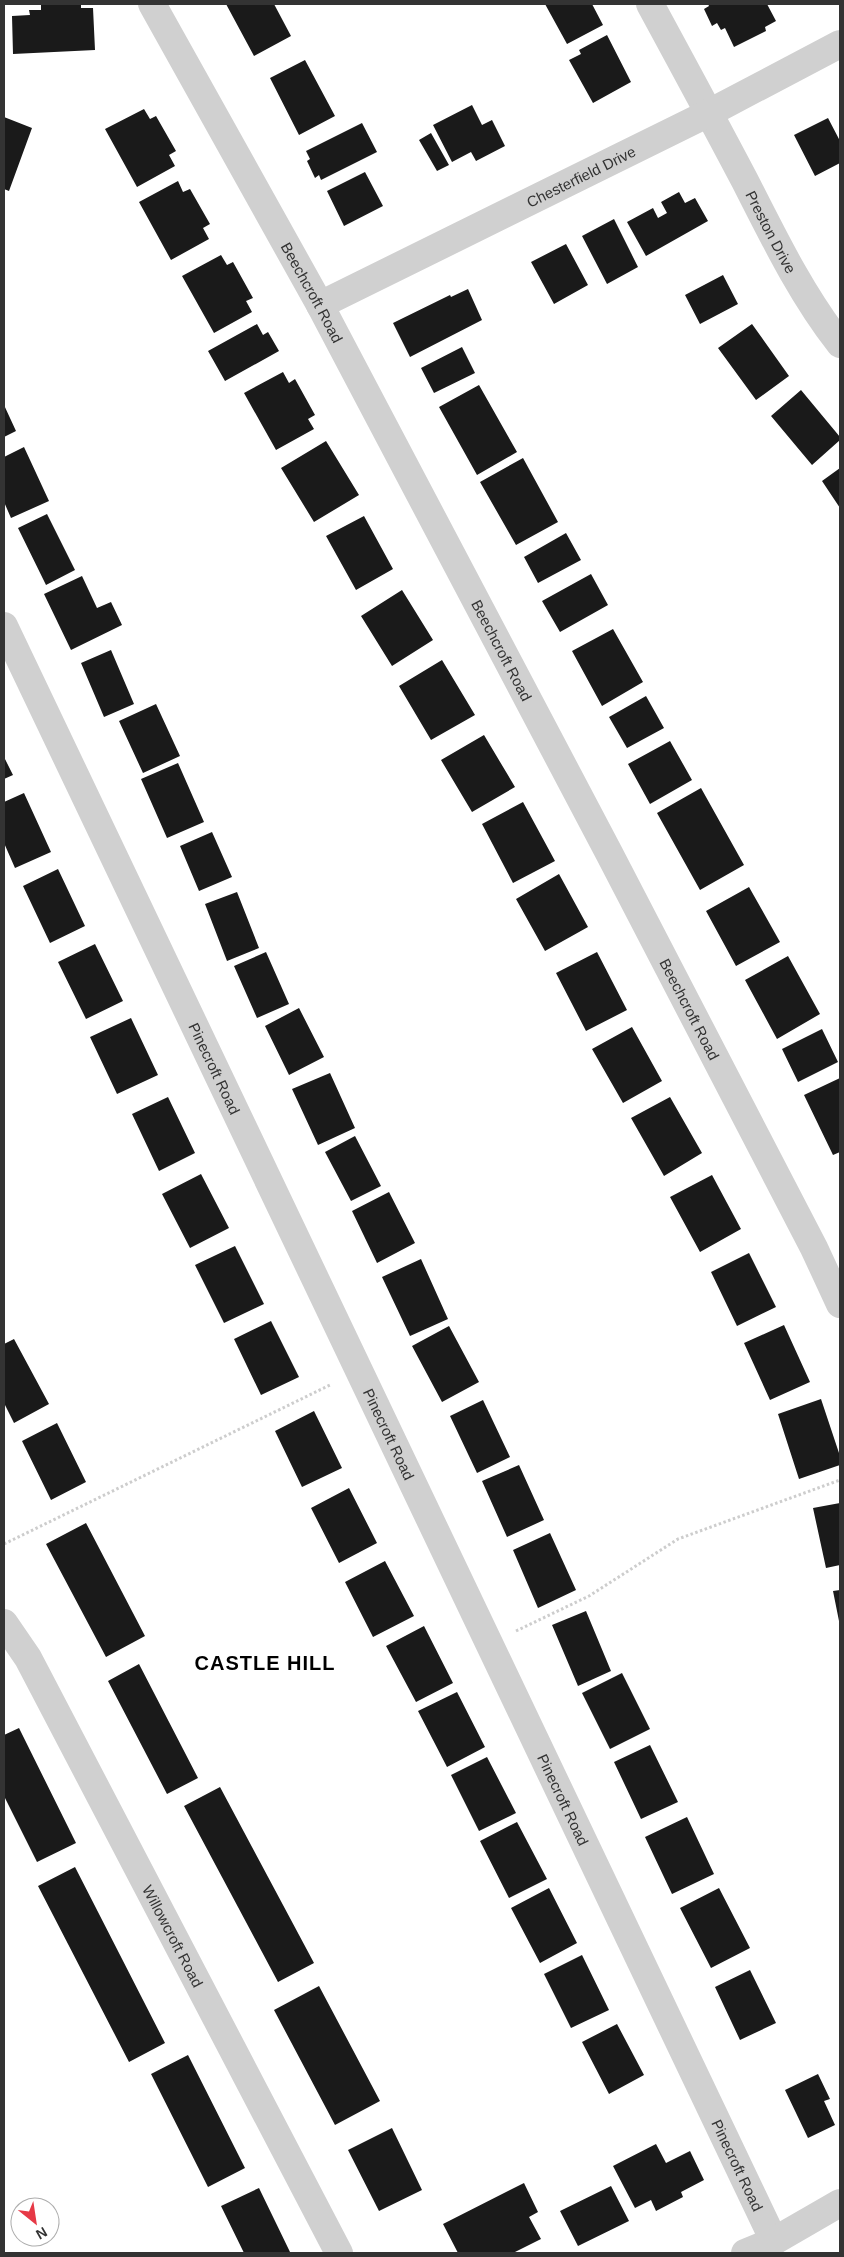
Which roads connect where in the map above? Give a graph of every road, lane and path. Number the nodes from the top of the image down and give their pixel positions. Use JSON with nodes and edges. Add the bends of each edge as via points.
{"nodes":[{"id":1,"x":152,"y":4,"type":"edge"},
{"id":2,"x":650,"y":4,"type":"edge"},
{"id":3,"x":840,"y":44,"type":"edge"},
{"id":4,"x":710,"y":113,"type":"junction"},
{"id":5,"x":320,"y":305,"type":"junction"},
{"id":6,"x":840,"y":344,"type":"edge"},
{"id":7,"x":4,"y":626,"type":"edge"},
{"id":8,"x":840,"y":1304,"type":"edge"},
{"id":9,"x":359,"y":1371,"type":"junction"},
{"id":10,"x":840,"y":1480,"type":"edge"},
{"id":11,"x":4,"y":1544,"type":"edge"},
{"id":12,"x":4,"y":1623,"type":"edge"},
{"id":13,"x":489,"y":1644,"type":"junction"},
{"id":14,"x":840,"y":2203,"type":"edge"},
{"id":15,"x":774,"y":2241,"type":"junction"},
{"id":16,"x":339,"y":2253,"type":"edge"},
{"id":17,"x":745,"y":2253,"type":"edge"}],
"edges":[{"from":1,"to":5,"type":"street","name":"Beechcroft Road"},
{"from":2,"to":4,"type":"street","name":"Preston Drive"},
{"from":3,"to":4,"type":"street","name":"Chesterfield Drive"},
{"from":4,"to":5,"type":"street","name":"Chesterfield Drive"},
{"from":4,"to":6,"type":"street","name":"Preston Drive","via":[[795,280]]},
{"from":5,"to":8,"type":"street","name":"Beechcroft Road","via":[[618,871]]},
{"from":7,"to":9,"type":"street","name":"Pinecroft Road"},
{"from":9,"to":11,"type":"path"},
{"from":9,"to":13,"type":"street","name":"Pinecroft Road"},
{"from":10,"to":13,"type":"path","via":[[678,1539],[589,1596]]},
{"from":12,"to":16,"type":"street","name":"Willowcroft Road","via":[[37,1675]]},
{"from":13,"to":15,"type":"street","name":"Pinecroft Road"},
{"from":14,"to":15,"type":"street"},
{"from":15,"to":17,"type":"street"}]}
